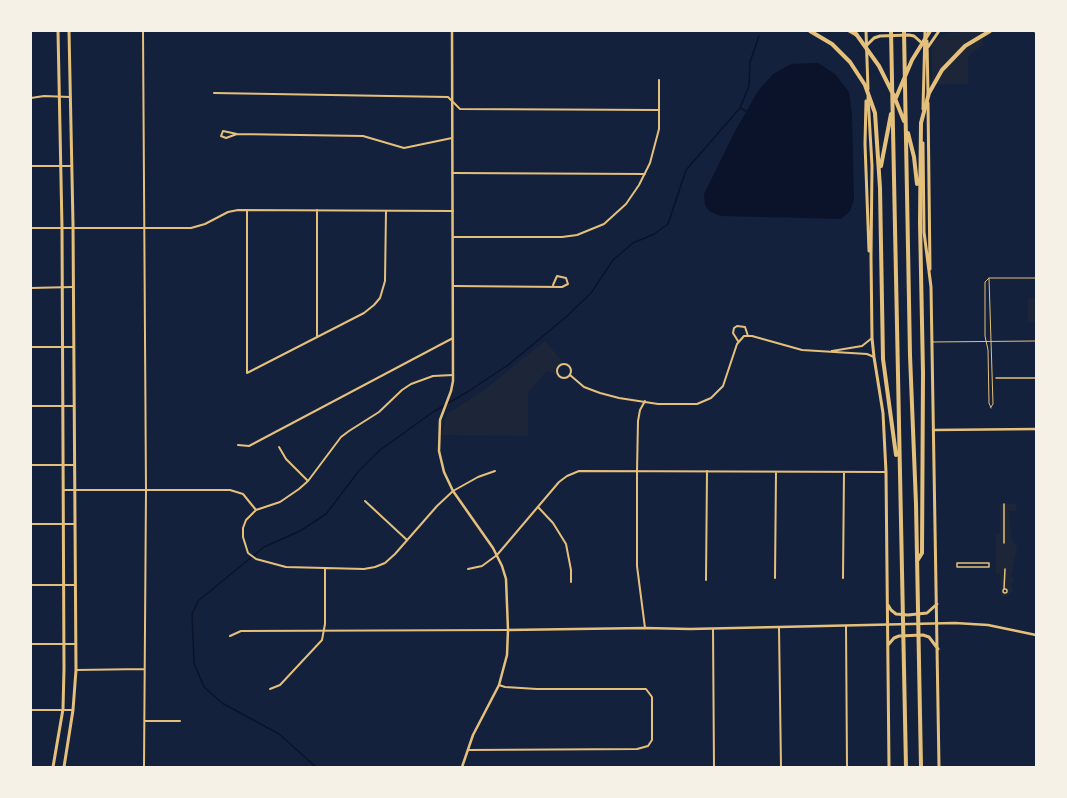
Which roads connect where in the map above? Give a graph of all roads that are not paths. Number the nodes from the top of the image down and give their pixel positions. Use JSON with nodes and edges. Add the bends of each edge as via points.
{"nodes":[{"id":1,"x":58,"y":31,"type":"edge"},
{"id":2,"x":69,"y":31,"type":"edge"},
{"id":3,"x":143,"y":31,"type":"edge"},
{"id":4,"x":452,"y":31,"type":"edge"},
{"id":5,"x":810,"y":31,"type":"edge"},
{"id":6,"x":849,"y":31,"type":"edge"},
{"id":7,"x":854,"y":31,"type":"edge"},
{"id":8,"x":867,"y":31,"type":"edge"},
{"id":9,"x":891,"y":31,"type":"edge"},
{"id":10,"x":904,"y":31,"type":"edge"},
{"id":11,"x":926,"y":31,"type":"edge"},
{"id":12,"x":930,"y":31,"type":"edge"},
{"id":13,"x":939,"y":31,"type":"edge"},
{"id":14,"x":990,"y":31,"type":"edge"},
{"id":15,"x":867,"y":46,"type":"junction"},
{"id":16,"x":927,"y":48,"type":"junction"},
{"id":17,"x":659,"y":80,"type":"dead end"},
{"id":18,"x":214,"y":93,"type":"dead end"},
{"id":19,"x":60,"y":96,"type":"junction"},
{"id":20,"x":71,"y":97,"type":"junction"},
{"id":21,"x":31,"y":98,"type":"edge"},
{"id":22,"x":452,"y":103,"type":"junction"},
{"id":23,"x":658,"y":110,"type":"junction"},
{"id":24,"x":237,"y":134,"type":"junction"},
{"id":25,"x":452,"y":138,"type":"junction"},
{"id":26,"x":31,"y":166,"type":"edge"},
{"id":27,"x":61,"y":166,"type":"junction"},
{"id":28,"x":72,"y":166,"type":"junction"},
{"id":29,"x":453,"y":173,"type":"junction"},
{"id":30,"x":645,"y":174,"type":"junction"},
{"id":31,"x":880,"y":188,"type":"junction"},
{"id":32,"x":247,"y":210,"type":"junction"},
{"id":33,"x":317,"y":210,"type":"junction"},
{"id":34,"x":386,"y":211,"type":"junction"},
{"id":35,"x":453,"y":211,"type":"junction"},
{"id":36,"x":920,"y":222,"type":"junction"},
{"id":37,"x":31,"y":228,"type":"edge"},
{"id":38,"x":62,"y":228,"type":"junction"},
{"id":39,"x":73,"y":228,"type":"junction"},
{"id":40,"x":144,"y":229,"type":"junction"},
{"id":41,"x":453,"y":237,"type":"junction"},
{"id":42,"x":871,"y":257,"type":"junction"},
{"id":43,"x":989,"y":278,"type":"junction"},
{"id":44,"x":1036,"y":278,"type":"edge"},
{"id":45,"x":453,"y":286,"type":"junction"},
{"id":46,"x":553,"y":286,"type":"junction"},
{"id":47,"x":72,"y":287,"type":"junction"},
{"id":48,"x":931,"y":287,"type":"junction"},
{"id":49,"x":31,"y":288,"type":"edge"},
{"id":50,"x":62,"y":288,"type":"junction"},
{"id":51,"x":748,"y":336,"type":"junction"},
{"id":52,"x":317,"y":337,"type":"junction"},
{"id":53,"x":453,"y":338,"type":"junction"},
{"id":54,"x":872,"y":338,"type":"junction"},
{"id":55,"x":738,"y":341,"type":"junction"},
{"id":56,"x":987,"y":341,"type":"junction"},
{"id":57,"x":991,"y":341,"type":"junction"},
{"id":58,"x":1036,"y":341,"type":"edge"},
{"id":59,"x":932,"y":342,"type":"junction"},
{"id":60,"x":31,"y":347,"type":"edge"},
{"id":61,"x":62,"y":347,"type":"junction"},
{"id":62,"x":73,"y":347,"type":"junction"},
{"id":63,"x":831,"y":351,"type":"junction"},
{"id":64,"x":874,"y":357,"type":"junction"},
{"id":65,"x":453,"y":375,"type":"junction"},
{"id":66,"x":570,"y":375,"type":"junction"},
{"id":67,"x":996,"y":378,"type":"dead end"},
{"id":68,"x":1036,"y":378,"type":"edge"},
{"id":69,"x":645,"y":401,"type":"junction"},
{"id":70,"x":31,"y":406,"type":"edge"},
{"id":71,"x":62,"y":406,"type":"junction"},
{"id":72,"x":74,"y":406,"type":"junction"},
{"id":73,"x":1036,"y":429,"type":"edge"},
{"id":74,"x":934,"y":430,"type":"junction"},
{"id":75,"x":238,"y":445,"type":"dead end"},
{"id":76,"x":279,"y":447,"type":"dead end"},
{"id":77,"x":31,"y":465,"type":"edge"},
{"id":78,"x":63,"y":465,"type":"junction"},
{"id":79,"x":74,"y":465,"type":"junction"},
{"id":80,"x":495,"y":471,"type":"dead end"},
{"id":81,"x":637,"y":471,"type":"junction"},
{"id":82,"x":707,"y":471,"type":"junction"},
{"id":83,"x":776,"y":472,"type":"junction"},
{"id":84,"x":844,"y":472,"type":"junction"},
{"id":85,"x":886,"y":472,"type":"junction"},
{"id":86,"x":308,"y":481,"type":"junction"},
{"id":87,"x":63,"y":490,"type":"junction"},
{"id":88,"x":74,"y":490,"type":"junction"},
{"id":89,"x":146,"y":490,"type":"junction"},
{"id":90,"x":453,"y":491,"type":"junction"},
{"id":91,"x":365,"y":501,"type":"dead end"},
{"id":92,"x":900,"y":502,"type":"junction"},
{"id":93,"x":1004,"y":504,"type":"dead end"},
{"id":94,"x":538,"y":507,"type":"junction"},
{"id":95,"x":256,"y":510,"type":"junction"},
{"id":96,"x":31,"y":524,"type":"edge"},
{"id":97,"x":63,"y":524,"type":"junction"},
{"id":98,"x":75,"y":524,"type":"junction"},
{"id":99,"x":407,"y":540,"type":"junction"},
{"id":100,"x":1004,"y":543,"type":"dead end"},
{"id":101,"x":497,"y":555,"type":"junction"},
{"id":102,"x":917,"y":562,"type":"junction"},
{"id":103,"x":961,"y":563,"type":"junction"},
{"id":104,"x":966,"y":563,"type":"junction"},
{"id":105,"x":972,"y":563,"type":"junction"},
{"id":106,"x":977,"y":563,"type":"junction"},
{"id":107,"x":983,"y":563,"type":"junction"},
{"id":108,"x":961,"y":567,"type":"junction"},
{"id":109,"x":966,"y":567,"type":"junction"},
{"id":110,"x":972,"y":567,"type":"junction"},
{"id":111,"x":978,"y":567,"type":"junction"},
{"id":112,"x":983,"y":567,"type":"junction"},
{"id":113,"x":324,"y":569,"type":"junction"},
{"id":114,"x":468,"y":569,"type":"dead end"},
{"id":115,"x":1005,"y":569,"type":"dead end"},
{"id":116,"x":775,"y":578,"type":"dead end"},
{"id":117,"x":843,"y":578,"type":"dead end"},
{"id":118,"x":706,"y":580,"type":"dead end"},
{"id":119,"x":571,"y":582,"type":"dead end"},
{"id":120,"x":31,"y":585,"type":"edge"},
{"id":121,"x":63,"y":585,"type":"junction"},
{"id":122,"x":75,"y":585,"type":"junction"},
{"id":123,"x":1005,"y":598,"type":"dead end"},
{"id":124,"x":887,"y":603,"type":"junction"},
{"id":125,"x":937,"y":604,"type":"junction"},
{"id":126,"x":938,"y":624,"type":"junction"},
{"id":127,"x":888,"y":625,"type":"junction"},
{"id":128,"x":846,"y":626,"type":"junction"},
{"id":129,"x":646,"y":628,"type":"junction"},
{"id":130,"x":779,"y":628,"type":"junction"},
{"id":131,"x":712,"y":629,"type":"junction"},
{"id":132,"x":508,"y":630,"type":"junction"},
{"id":133,"x":325,"y":631,"type":"junction"},
{"id":134,"x":1036,"y":635,"type":"edge"},
{"id":135,"x":230,"y":636,"type":"dead end"},
{"id":136,"x":31,"y":644,"type":"edge"},
{"id":137,"x":63,"y":644,"type":"junction"},
{"id":138,"x":75,"y":644,"type":"junction"},
{"id":139,"x":888,"y":646,"type":"junction"},
{"id":140,"x":938,"y":649,"type":"junction"},
{"id":141,"x":144,"y":669,"type":"junction"},
{"id":142,"x":76,"y":670,"type":"junction"},
{"id":143,"x":500,"y":685,"type":"junction"},
{"id":144,"x":270,"y":689,"type":"dead end"},
{"id":145,"x":63,"y":709,"type":"junction"},
{"id":146,"x":31,"y":710,"type":"edge"},
{"id":147,"x":73,"y":710,"type":"junction"},
{"id":148,"x":145,"y":721,"type":"junction"},
{"id":149,"x":180,"y":721,"type":"dead end"},
{"id":150,"x":467,"y":750,"type":"junction"},
{"id":151,"x":53,"y":767,"type":"edge"},
{"id":152,"x":64,"y":767,"type":"edge"},
{"id":153,"x":144,"y":767,"type":"edge"},
{"id":154,"x":462,"y":767,"type":"edge"},
{"id":155,"x":714,"y":767,"type":"edge"},
{"id":156,"x":781,"y":767,"type":"edge"},
{"id":157,"x":847,"y":767,"type":"edge"},
{"id":158,"x":889,"y":767,"type":"edge"},
{"id":159,"x":906,"y":767,"type":"edge"},
{"id":160,"x":921,"y":767,"type":"edge"},
{"id":161,"x":939,"y":767,"type":"edge"}],
"edges":[{"from":1,"to":19,"type":"main road"},
{"from":2,"to":20,"type":"main road"},
{"from":3,"to":40,"type":"street"},
{"from":4,"to":22,"type":"street"},
{"from":5,"to":31,"type":"highway","via":[[832,44],[845,56],[865,85],[876,121]]},
{"from":6,"to":15,"type":"main road"},
{"from":7,"to":36,"type":"highway","via":[[879,66],[904,121],[915,167]]},
{"from":8,"to":15,"type":"main road"},
{"from":8,"to":42,"type":"main road","via":[[872,166]]},
{"from":9,"to":92,"type":"highway"},
{"from":10,"to":102,"type":"highway","via":[[910,363]]},
{"from":11,"to":16,"type":"main road"},
{"from":11,"to":48,"type":"main road","via":[[922,130],[924,232]]},
{"from":12,"to":31,"type":"highway","via":[[912,60],[895,100],[882,152]]},
{"from":13,"to":16,"type":"main road"},
{"from":14,"to":36,"type":"highway","via":[[972,41],[953,58],[937,78],[926,102],[920,131]]},
{"from":15,"to":16,"type":"main road","via":[[874,38],[880,36],[909,35]]},
{"from":15,"to":42,"type":"main road","via":[[865,150],[868,246]]},
{"from":16,"to":48,"type":"main road"},
{"from":17,"to":23,"type":"street"},
{"from":18,"to":22,"type":"street","via":[[448,97]]},
{"from":19,"to":20,"type":"street"},
{"from":19,"to":21,"type":"street"},
{"from":19,"to":27,"type":"main road"},
{"from":20,"to":28,"type":"main road"},
{"from":22,"to":23,"type":"street","via":[[460,109]]},
{"from":22,"to":25,"type":"street"},
{"from":23,"to":30,"type":"street","via":[[654,151]]},
{"from":24,"to":24,"type":"street","via":[[223,131],[221,136],[226,138]]},
{"from":24,"to":25,"type":"street","via":[[363,136],[404,148]]},
{"from":25,"to":29,"type":"street"},
{"from":26,"to":27,"type":"street"},
{"from":27,"to":28,"type":"street"},
{"from":27,"to":38,"type":"main road"},
{"from":28,"to":39,"type":"main road"},
{"from":29,"to":30,"type":"street"},
{"from":29,"to":35,"type":"street"},
{"from":30,"to":41,"type":"street","via":[[626,204],[615,215],[604,224],[586,232],[562,237]]},
{"from":31,"to":92,"type":"highway","via":[[883,359],[895,434]]},
{"from":32,"to":33,"type":"street"},
{"from":32,"to":40,"type":"street","via":[[228,212],[191,228]]},
{"from":32,"to":52,"type":"street","via":[[247,373]]},
{"from":33,"to":34,"type":"street"},
{"from":33,"to":52,"type":"street"},
{"from":34,"to":35,"type":"street"},
{"from":34,"to":52,"type":"street","via":[[385,281],[380,298],[364,313]]},
{"from":35,"to":41,"type":"street"},
{"from":36,"to":102,"type":"highway","via":[[923,318],[922,553]]},
{"from":37,"to":38,"type":"street"},
{"from":38,"to":39,"type":"street"},
{"from":38,"to":50,"type":"main road"},
{"from":39,"to":40,"type":"street"},
{"from":39,"to":47,"type":"main road"},
{"from":40,"to":89,"type":"street"},
{"from":41,"to":45,"type":"street"},
{"from":42,"to":54,"type":"main road"},
{"from":43,"to":44,"type":"lane"},
{"from":43,"to":56,"type":"lane","via":[[985,282]]},
{"from":43,"to":57,"type":"lane"},
{"from":45,"to":46,"type":"street"},
{"from":45,"to":53,"type":"street"},
{"from":46,"to":46,"type":"street","via":[[565,286],[568,284],[566,278],[557,276]]},
{"from":47,"to":50,"type":"street"},
{"from":47,"to":62,"type":"main road"},
{"from":48,"to":59,"type":"main road"},
{"from":49,"to":50,"type":"street"},
{"from":50,"to":61,"type":"main road"},
{"from":51,"to":55,"type":"street","via":[[741,337]]},
{"from":51,"to":55,"type":"street","via":[[745,327],[737,326],[733,333]]},
{"from":51,"to":63,"type":"street","via":[[793,348]]},
{"from":53,"to":65,"type":"street"},
{"from":53,"to":75,"type":"street","via":[[249,446]]},
{"from":54,"to":63,"type":"street","via":[[862,346]]},
{"from":54,"to":64,"type":"main road"},
{"from":55,"to":69,"type":"street","via":[[725,382],[711,398],[697,404],[658,404]]},
{"from":56,"to":57,"type":"lane"},
{"from":56,"to":57,"type":"lane","via":[[991,408]]},
{"from":56,"to":59,"type":"lane"},
{"from":57,"to":58,"type":"lane"},
{"from":59,"to":74,"type":"main road"},
{"from":60,"to":61,"type":"street"},
{"from":61,"to":62,"type":"street"},
{"from":61,"to":71,"type":"main road"},
{"from":62,"to":72,"type":"main road"},
{"from":63,"to":64,"type":"street","via":[[867,354]]},
{"from":64,"to":85,"type":"main road","via":[[883,412]]},
{"from":65,"to":86,"type":"street","via":[[434,376],[402,390],[379,412],[341,437]]},
{"from":65,"to":90,"type":"street","via":[[452,391],[438,427],[444,472]]},
{"from":66,"to":66,"type":"street","via":[[571,368],[568,365],[562,364],[558,367],[557,372],[560,376],[564,378]]},
{"from":66,"to":69,"type":"street","via":[[584,387],[600,393]]},
{"from":67,"to":68,"type":"street"},
{"from":69,"to":81,"type":"street","via":[[638,421]]},
{"from":70,"to":71,"type":"street"},
{"from":71,"to":72,"type":"street"},
{"from":71,"to":78,"type":"main road"},
{"from":72,"to":79,"type":"main road"},
{"from":73,"to":74,"type":"street"},
{"from":74,"to":125,"type":"main road"},
{"from":76,"to":86,"type":"street","via":[[286,459]]},
{"from":77,"to":78,"type":"street"},
{"from":78,"to":79,"type":"street"},
{"from":78,"to":87,"type":"main road"},
{"from":79,"to":88,"type":"main road"},
{"from":80,"to":90,"type":"street"},
{"from":81,"to":82,"type":"street"},
{"from":81,"to":94,"type":"street","via":[[586,470],[573,473],[559,482]]},
{"from":81,"to":129,"type":"street","via":[[637,566]]},
{"from":82,"to":83,"type":"street"},
{"from":82,"to":118,"type":"street"},
{"from":83,"to":84,"type":"street"},
{"from":83,"to":116,"type":"street"},
{"from":84,"to":85,"type":"street"},
{"from":84,"to":117,"type":"street"},
{"from":85,"to":124,"type":"main road"},
{"from":86,"to":95,"type":"street","via":[[280,502]]},
{"from":87,"to":88,"type":"street"},
{"from":87,"to":97,"type":"main road"},
{"from":88,"to":89,"type":"street"},
{"from":88,"to":98,"type":"main road"},
{"from":89,"to":95,"type":"street","via":[[230,490],[243,494]]},
{"from":89,"to":141,"type":"street"},
{"from":90,"to":99,"type":"street"},
{"from":90,"to":101,"type":"street"},
{"from":91,"to":99,"type":"street"},
{"from":92,"to":159,"type":"highway"},
{"from":93,"to":100,"type":"street"},
{"from":94,"to":101,"type":"street"},
{"from":94,"to":119,"type":"street","via":[[553,522],[566,544]]},
{"from":95,"to":113,"type":"street","via":[[246,520],[243,528],[248,553],[256,559],[286,567]]},
{"from":96,"to":97,"type":"street"},
{"from":97,"to":98,"type":"street"},
{"from":97,"to":121,"type":"main road"},
{"from":98,"to":122,"type":"main road"},
{"from":99,"to":113,"type":"street","via":[[390,559],[376,567]]},
{"from":101,"to":114,"type":"street","via":[[482,566]]},
{"from":101,"to":132,"type":"street","via":[[506,579]]},
{"from":102,"to":160,"type":"highway"},
{"from":103,"to":104,"type":"street"},
{"from":103,"to":108,"type":"street"},
{"from":103,"to":108,"type":"street","via":[[957,563],[957,567]]},
{"from":104,"to":105,"type":"street"},
{"from":104,"to":109,"type":"street"},
{"from":105,"to":106,"type":"street"},
{"from":105,"to":110,"type":"street"},
{"from":106,"to":107,"type":"street"},
{"from":106,"to":111,"type":"street"},
{"from":107,"to":112,"type":"street"},
{"from":107,"to":112,"type":"street","via":[[989,563],[989,567]]},
{"from":108,"to":109,"type":"street"},
{"from":109,"to":110,"type":"street"},
{"from":110,"to":111,"type":"street"},
{"from":111,"to":112,"type":"street"},
{"from":113,"to":133,"type":"street"},
{"from":115,"to":123,"type":"street"},
{"from":120,"to":121,"type":"street"},
{"from":121,"to":122,"type":"street"},
{"from":121,"to":137,"type":"main road"},
{"from":122,"to":138,"type":"main road"},
{"from":124,"to":125,"type":"main road","via":[[896,614],[928,613]]},
{"from":124,"to":127,"type":"main road"},
{"from":125,"to":126,"type":"main road"},
{"from":126,"to":127,"type":"street"},
{"from":126,"to":134,"type":"street","via":[[988,625]]},
{"from":126,"to":140,"type":"main road"},
{"from":127,"to":128,"type":"street"},
{"from":127,"to":139,"type":"main road"},
{"from":128,"to":130,"type":"street"},
{"from":128,"to":157,"type":"street"},
{"from":129,"to":131,"type":"street"},
{"from":129,"to":132,"type":"street"},
{"from":130,"to":131,"type":"street"},
{"from":130,"to":156,"type":"street"},
{"from":131,"to":155,"type":"street"},
{"from":132,"to":133,"type":"street"},
{"from":132,"to":143,"type":"street","via":[[507,655]]},
{"from":133,"to":135,"type":"street","via":[[241,631]]},
{"from":133,"to":144,"type":"street","via":[[322,640],[280,685]]},
{"from":136,"to":137,"type":"street"},
{"from":137,"to":138,"type":"street"},
{"from":137,"to":145,"type":"main road"},
{"from":138,"to":142,"type":"main road"},
{"from":139,"to":140,"type":"main road","via":[[894,638],[915,635],[929,637]]},
{"from":139,"to":158,"type":"main road"},
{"from":140,"to":161,"type":"main road"},
{"from":141,"to":142,"type":"street"},
{"from":141,"to":148,"type":"street"},
{"from":142,"to":147,"type":"main road"},
{"from":143,"to":150,"type":"street","via":[[484,710]]},
{"from":143,"to":150,"type":"street","via":[[537,689],[646,689],[652,697],[652,740],[643,748]]},
{"from":145,"to":146,"type":"street"},
{"from":145,"to":147,"type":"street"},
{"from":145,"to":151,"type":"main road"},
{"from":147,"to":152,"type":"main road"},
{"from":148,"to":149,"type":"street"},
{"from":148,"to":153,"type":"street"},
{"from":150,"to":154,"type":"street"}]}
